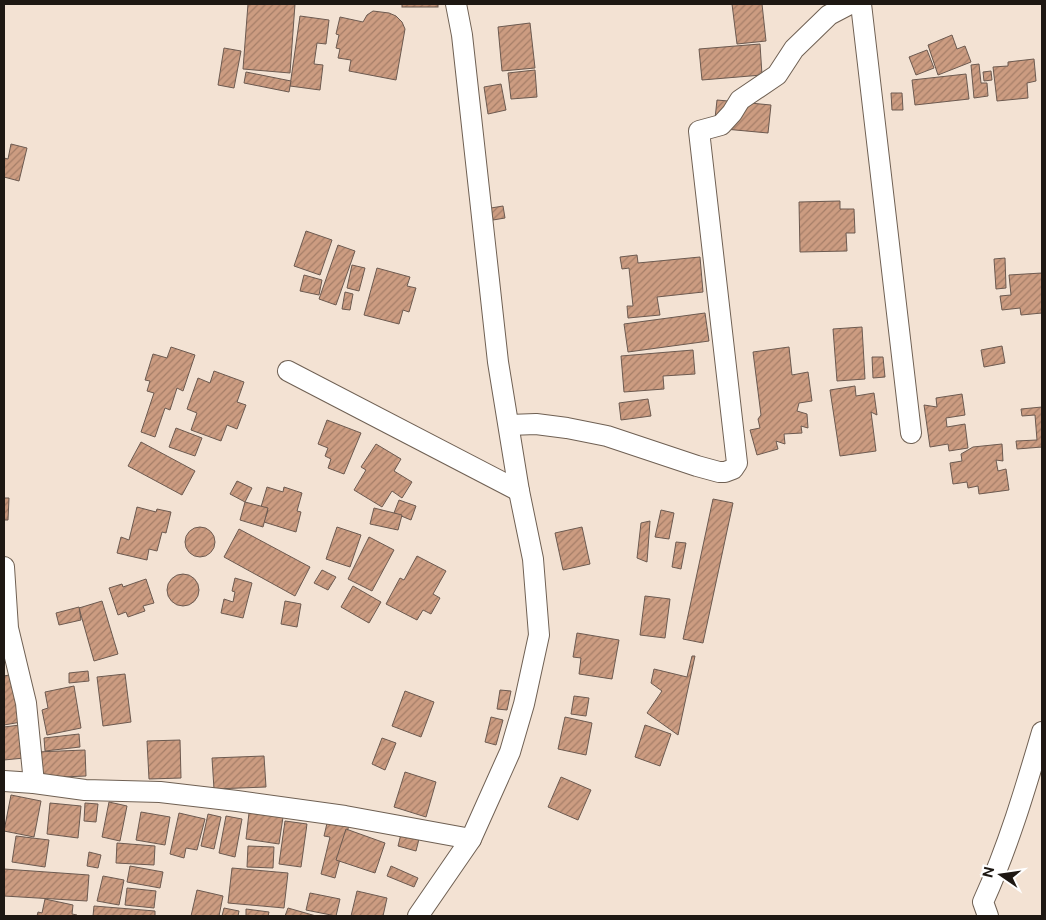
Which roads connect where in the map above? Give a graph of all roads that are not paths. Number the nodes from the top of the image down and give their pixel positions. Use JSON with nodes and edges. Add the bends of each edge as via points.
{"nodes":[{"id":1,"x":456,"y":4,"type":"edge"},
{"id":2,"x":850,"y":4,"type":"edge"},
{"id":3,"x":861,"y":4,"type":"edge"},
{"id":4,"x":288,"y":371,"type":"dead end"},
{"id":5,"x":509,"y":425,"type":"junction"},
{"id":6,"x":910,"y":433,"type":"dead end"},
{"id":7,"x":519,"y":491,"type":"junction"},
{"id":8,"x":4,"y":567,"type":"edge"},
{"id":9,"x":1042,"y":732,"type":"edge"},
{"id":10,"x":4,"y":781,"type":"edge"},
{"id":11,"x":34,"y":783,"type":"junction"},
{"id":12,"x":471,"y":839,"type":"junction"},
{"id":13,"x":418,"y":916,"type":"edge"},
{"id":14,"x":988,"y":916,"type":"edge"}],
"edges":[{"from":1,"to":5,"type":"street","via":[[498,362]]},
{"from":2,"to":5,"type":"street","via":[[829,15],[794,49],[777,75],[740,100],[721,125],[699,131],[735,467],[719,472],[607,436],[536,424]]},
{"from":3,"to":6,"type":"street"},
{"from":4,"to":7,"type":"street"},
{"from":5,"to":7,"type":"street"},
{"from":7,"to":12,"type":"street","via":[[533,559],[539,635],[510,752]]},
{"from":8,"to":11,"type":"street","via":[[8,628],[26,703]]},
{"from":9,"to":14,"type":"street","via":[[1016,819],[983,902]]},
{"from":10,"to":11,"type":"street"},
{"from":11,"to":12,"type":"street","via":[[237,801],[345,816]]},
{"from":12,"to":13,"type":"street"}]}
